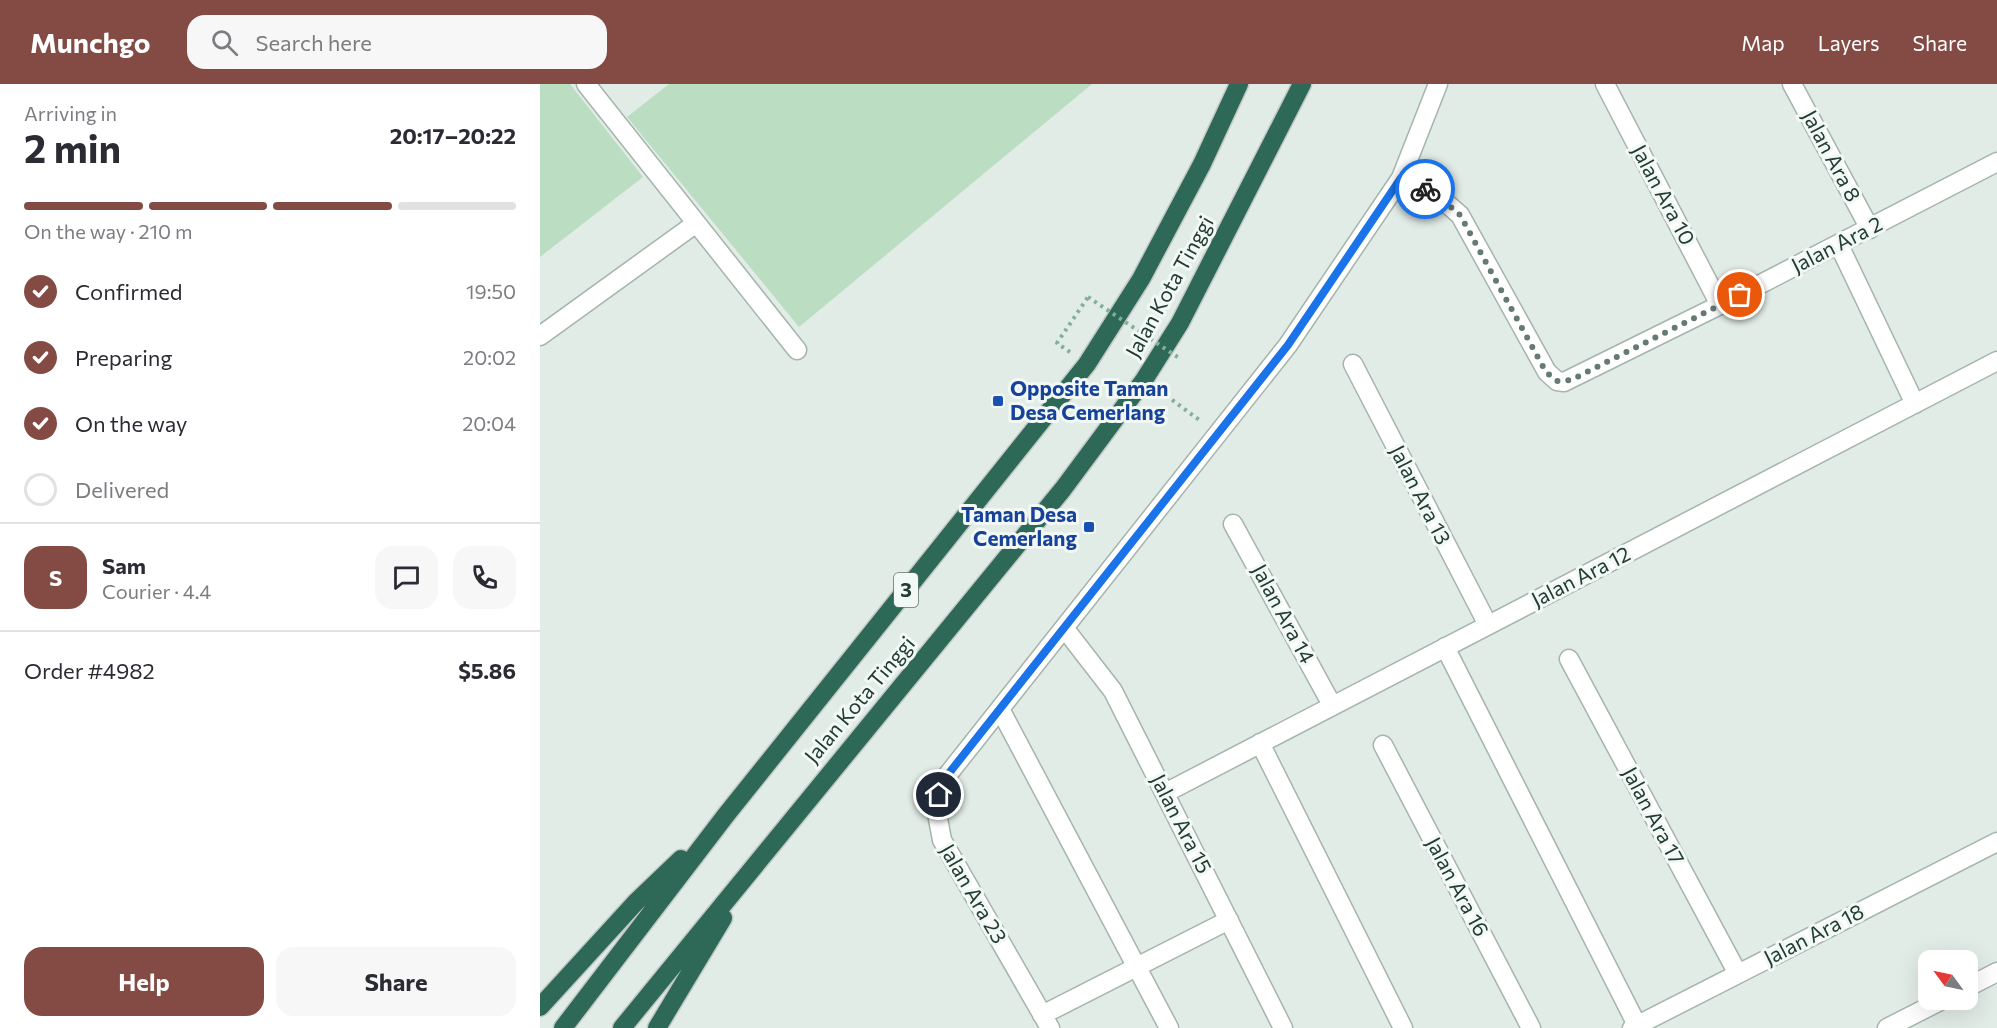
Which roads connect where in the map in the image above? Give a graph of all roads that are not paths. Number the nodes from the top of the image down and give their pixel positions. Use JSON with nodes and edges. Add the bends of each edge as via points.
{"nodes":[{"id":1,"x":586,"y":84,"type":"edge"},
{"id":2,"x":1239,"y":84,"type":"edge"},
{"id":3,"x":1438,"y":84,"type":"edge"},
{"id":4,"x":1605,"y":84,"type":"edge"},
{"id":5,"x":1792,"y":84,"type":"edge"},
{"id":6,"x":1303,"y":88,"type":"edge"},
{"id":7,"x":1997,"y":162,"type":"edge"},
{"id":8,"x":1401,"y":178,"type":"junction"},
{"id":9,"x":695,"y":224,"type":"junction"},
{"id":10,"x":1870,"y":229,"type":"junction"},
{"id":11,"x":1839,"y":245,"type":"junction"},
{"id":12,"x":1720,"y":305,"type":"junction"},
{"id":13,"x":540,"y":336,"type":"edge"},
{"id":14,"x":797,"y":350,"type":"dead end"},
{"id":15,"x":1997,"y":361,"type":"edge"},
{"id":16,"x":1353,"y":364,"type":"dead end"},
{"id":17,"x":1915,"y":404,"type":"junction"},
{"id":18,"x":1233,"y":524,"type":"dead end"},
{"id":19,"x":1488,"y":625,"type":"junction"},
{"id":20,"x":1065,"y":629,"type":"junction"},
{"id":21,"x":1445,"y":647,"type":"junction"},
{"id":22,"x":1569,"y":659,"type":"dead end"},
{"id":23,"x":1332,"y":705,"type":"junction"},
{"id":24,"x":1000,"y":709,"type":"junction"},
{"id":25,"x":1260,"y":743,"type":"junction"},
{"id":26,"x":1383,"y":745,"type":"dead end"},
{"id":27,"x":1165,"y":793,"type":"junction"},
{"id":28,"x":726,"y":815,"type":"junction"},
{"id":29,"x":1997,"y":842,"type":"edge"},
{"id":30,"x":758,"y":860,"type":"junction"},
{"id":31,"x":1229,"y":920,"type":"junction"},
{"id":32,"x":1137,"y":966,"type":"junction"},
{"id":33,"x":1997,"y":972,"type":"edge"},
{"id":34,"x":1738,"y":974,"type":"junction"},
{"id":35,"x":1978,"y":982,"type":"edge"},
{"id":36,"x":540,"y":1007,"type":"edge"},
{"id":37,"x":1922,"y":1010,"type":"edge"},
{"id":38,"x":1046,"y":1021,"type":"edge"},
{"id":39,"x":1634,"y":1027,"type":"edge"},
{"id":40,"x":563,"y":1028,"type":"edge"},
{"id":41,"x":622,"y":1028,"type":"edge"},
{"id":42,"x":657,"y":1028,"type":"edge"},
{"id":43,"x":1169,"y":1028,"type":"edge"},
{"id":44,"x":1283,"y":1028,"type":"edge"},
{"id":45,"x":1403,"y":1028,"type":"edge"},
{"id":46,"x":1531,"y":1028,"type":"edge"},
{"id":47,"x":1887,"y":1028,"type":"edge"}],
"edges":[{"from":1,"to":9,"type":"street"},
{"from":2,"to":28,"type":"highway","name":"Jalan Kota Tinggi","number":"3","via":[[1141,279],[1087,364]]},
{"from":3,"to":8,"type":"street","name":"Jalan Ara 23"},
{"from":4,"to":12,"type":"street","name":"Jalan Ara 10"},
{"from":5,"to":10,"type":"street","name":"Jalan Ara 8"},
{"from":6,"to":30,"type":"highway","name":"Jalan Kota Tinggi","via":[[1180,323],[1144,380],[1064,489]]},
{"from":7,"to":10,"type":"street","name":"Jalan Ara 2"},
{"from":8,"to":12,"type":"street","name":"Jalan Ara 2","via":[[1437,195],[1460,215],[1546,372],[1557,381],[1571,380]]},
{"from":8,"to":20,"type":"street","name":"Jalan Ara 23","via":[[1288,345]]},
{"from":9,"to":13,"type":"street"},
{"from":9,"to":14,"type":"street"},
{"from":10,"to":11,"type":"street","name":"Jalan Ara 2"},
{"from":11,"to":12,"type":"street","name":"Jalan Ara 2"},
{"from":11,"to":17,"type":"street"},
{"from":15,"to":17,"type":"street","name":"Jalan Ara 12"},
{"from":16,"to":19,"type":"street","name":"Jalan Ara 13"},
{"from":17,"to":19,"type":"street","name":"Jalan Ara 12"},
{"from":18,"to":23,"type":"street","name":"Jalan Ara 14"},
{"from":19,"to":21,"type":"street","name":"Jalan Ara 12"},
{"from":20,"to":24,"type":"street","name":"Jalan Ara 23"},
{"from":20,"to":27,"type":"street","name":"Jalan Ara 15","via":[[1113,691]]},
{"from":21,"to":23,"type":"street","name":"Jalan Ara 12"},
{"from":21,"to":39,"type":"street"},
{"from":22,"to":34,"type":"street","name":"Jalan Ara 17"},
{"from":23,"to":25,"type":"street","name":"Jalan Ara 12"},
{"from":24,"to":32,"type":"street"},
{"from":24,"to":38,"type":"street","name":"Jalan Ara 23","via":[[942,782],[936,808],[942,840]]},
{"from":25,"to":27,"type":"street","name":"Jalan Ara 12"},
{"from":25,"to":45,"type":"street"},
{"from":26,"to":46,"type":"street","name":"Jalan Ara 16"},
{"from":27,"to":31,"type":"street","name":"Jalan Ara 15"},
{"from":28,"to":36,"type":"highway","via":[[636,903]]},
{"from":28,"to":40,"type":"highway","name":"Jalan Kota Tinggi","number":"3"},
{"from":29,"to":34,"type":"street","name":"Jalan Ara 18"},
{"from":30,"to":41,"type":"highway","name":"Jalan Kota Tinggi"},
{"from":30,"to":42,"type":"highway"},
{"from":31,"to":32,"type":"street"},
{"from":31,"to":44,"type":"street","name":"Jalan Ara 15"},
{"from":32,"to":38,"type":"street"},
{"from":32,"to":43,"type":"street"},
{"from":33,"to":35,"type":"street"},
{"from":34,"to":39,"type":"street","name":"Jalan Ara 18"},
{"from":37,"to":47,"type":"street"}]}
